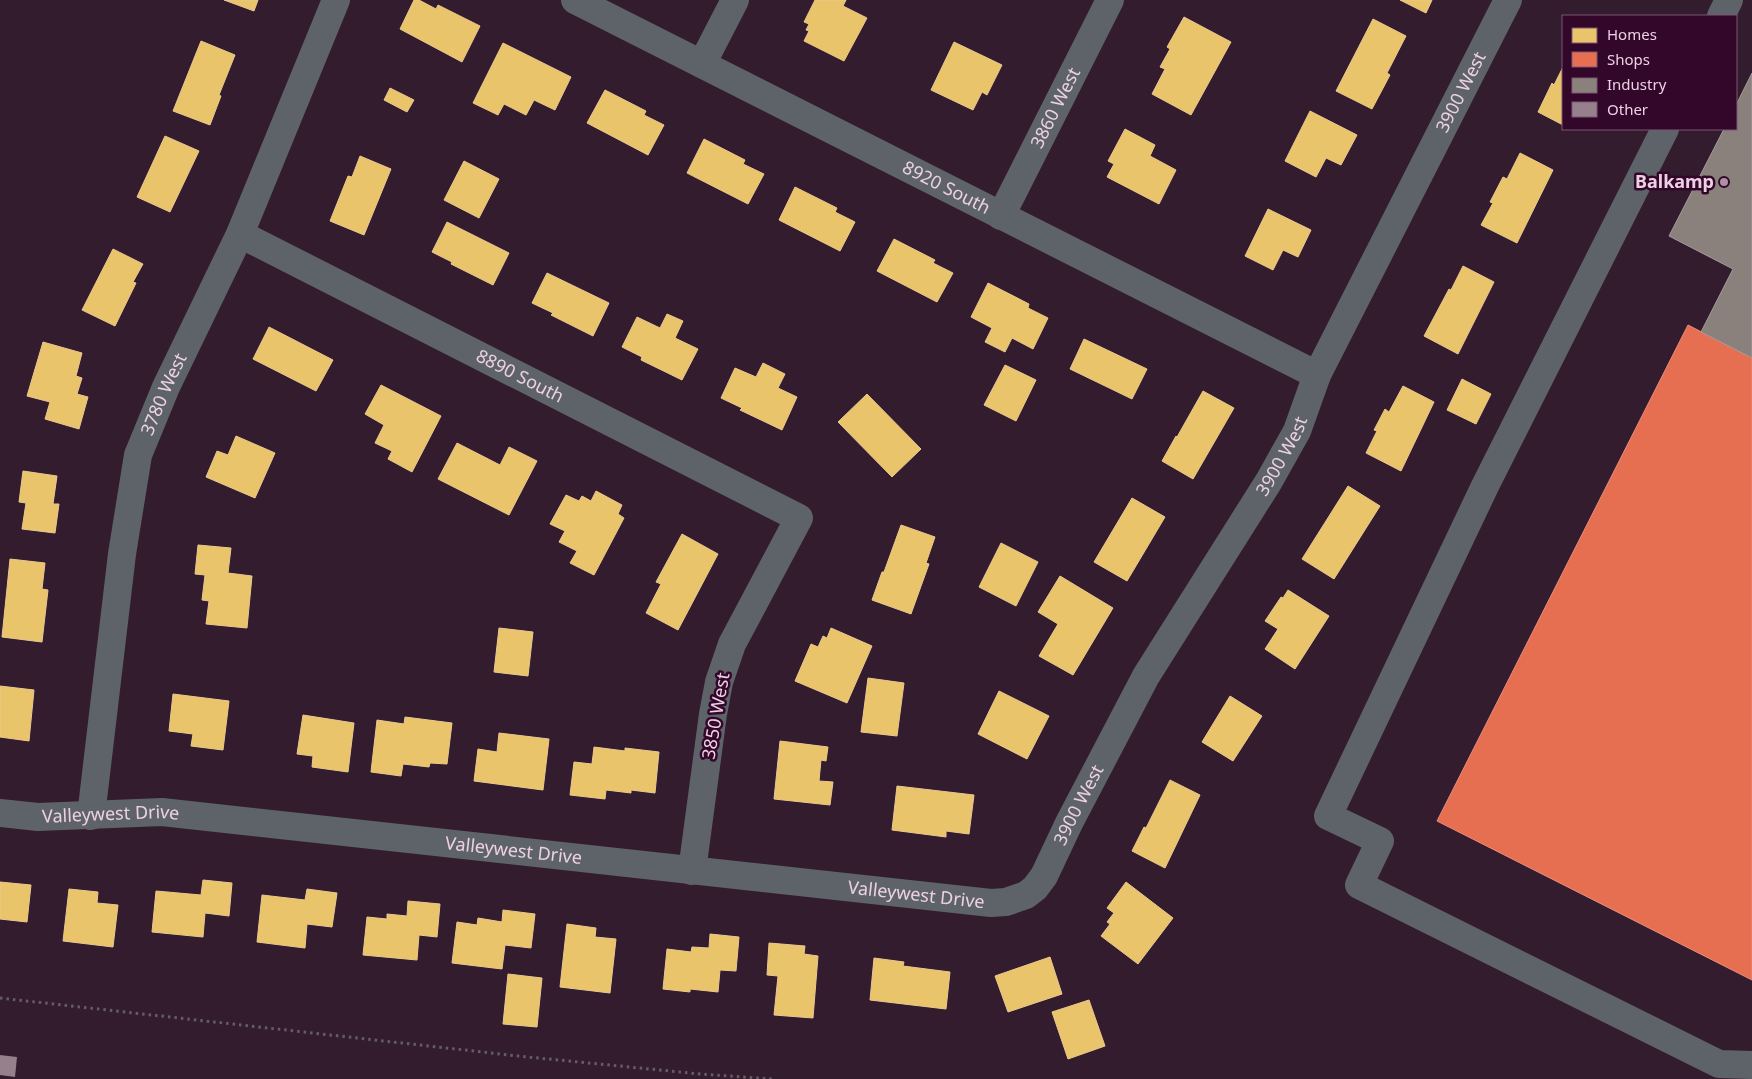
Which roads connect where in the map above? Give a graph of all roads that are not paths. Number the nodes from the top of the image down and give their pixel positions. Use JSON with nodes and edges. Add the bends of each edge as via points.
{"nodes":[{"id":1,"x":336,"y":0,"type":"edge"},
{"id":2,"x":575,"y":0,"type":"edge"},
{"id":3,"x":735,"y":0,"type":"edge"},
{"id":4,"x":1110,"y":0,"type":"edge"},
{"id":5,"x":1508,"y":0,"type":"edge"},
{"id":6,"x":1729,"y":0,"type":"edge"},
{"id":7,"x":1722,"y":15,"type":"edge"},
{"id":8,"x":702,"y":64,"type":"junction"},
{"id":9,"x":1664,"y":130,"type":"edge"},
{"id":10,"x":1001,"y":216,"type":"junction"},
{"id":11,"x":240,"y":234,"type":"junction"},
{"id":12,"x":1317,"y":376,"type":"junction"},
{"id":13,"x":799,"y":518,"type":"joint"},
{"id":14,"x":0,"y":813,"type":"edge"},
{"id":15,"x":91,"y":816,"type":"junction"},
{"id":16,"x":692,"y":871,"type":"junction"},
{"id":17,"x":1026,"y":895,"type":"joint"},
{"id":18,"x":1752,"y":1065,"type":"edge"}],
"edges":[{"from":1,"to":11,"type":"street","name":"3780 West"},
{"from":2,"to":8,"type":"street","name":"8920 South"},
{"from":3,"to":8,"type":"street"},
{"from":4,"to":10,"type":"street","name":"3860 West"},
{"from":5,"to":12,"type":"street","name":"3900 West"},
{"from":6,"to":7,"type":"street"},
{"from":8,"to":10,"type":"street","name":"8920 South"},
{"from":9,"to":18,"type":"street","via":[[1485,486],[1328,816],[1380,841],[1359,885],[1719,1064]]},
{"from":10,"to":12,"type":"street","name":"8920 South"},
{"from":11,"to":13,"type":"street","name":"8890 South"},
{"from":11,"to":15,"type":"street","name":"3780 West","via":[[166,387],[138,455],[122,554]]},
{"from":12,"to":17,"type":"street","name":"3900 West","via":[[1297,431],[1146,676],[1044,876]]},
{"from":13,"to":16,"type":"street","name":"3850 West","via":[[732,644],[718,682]]},
{"from":14,"to":15,"type":"street","name":"Valleywest Drive","via":[[38,817]]},
{"from":15,"to":16,"type":"street","name":"Valleywest Drive","via":[[162,812]]},
{"from":16,"to":17,"type":"street","name":"Valleywest Drive","via":[[991,903]]}]}
